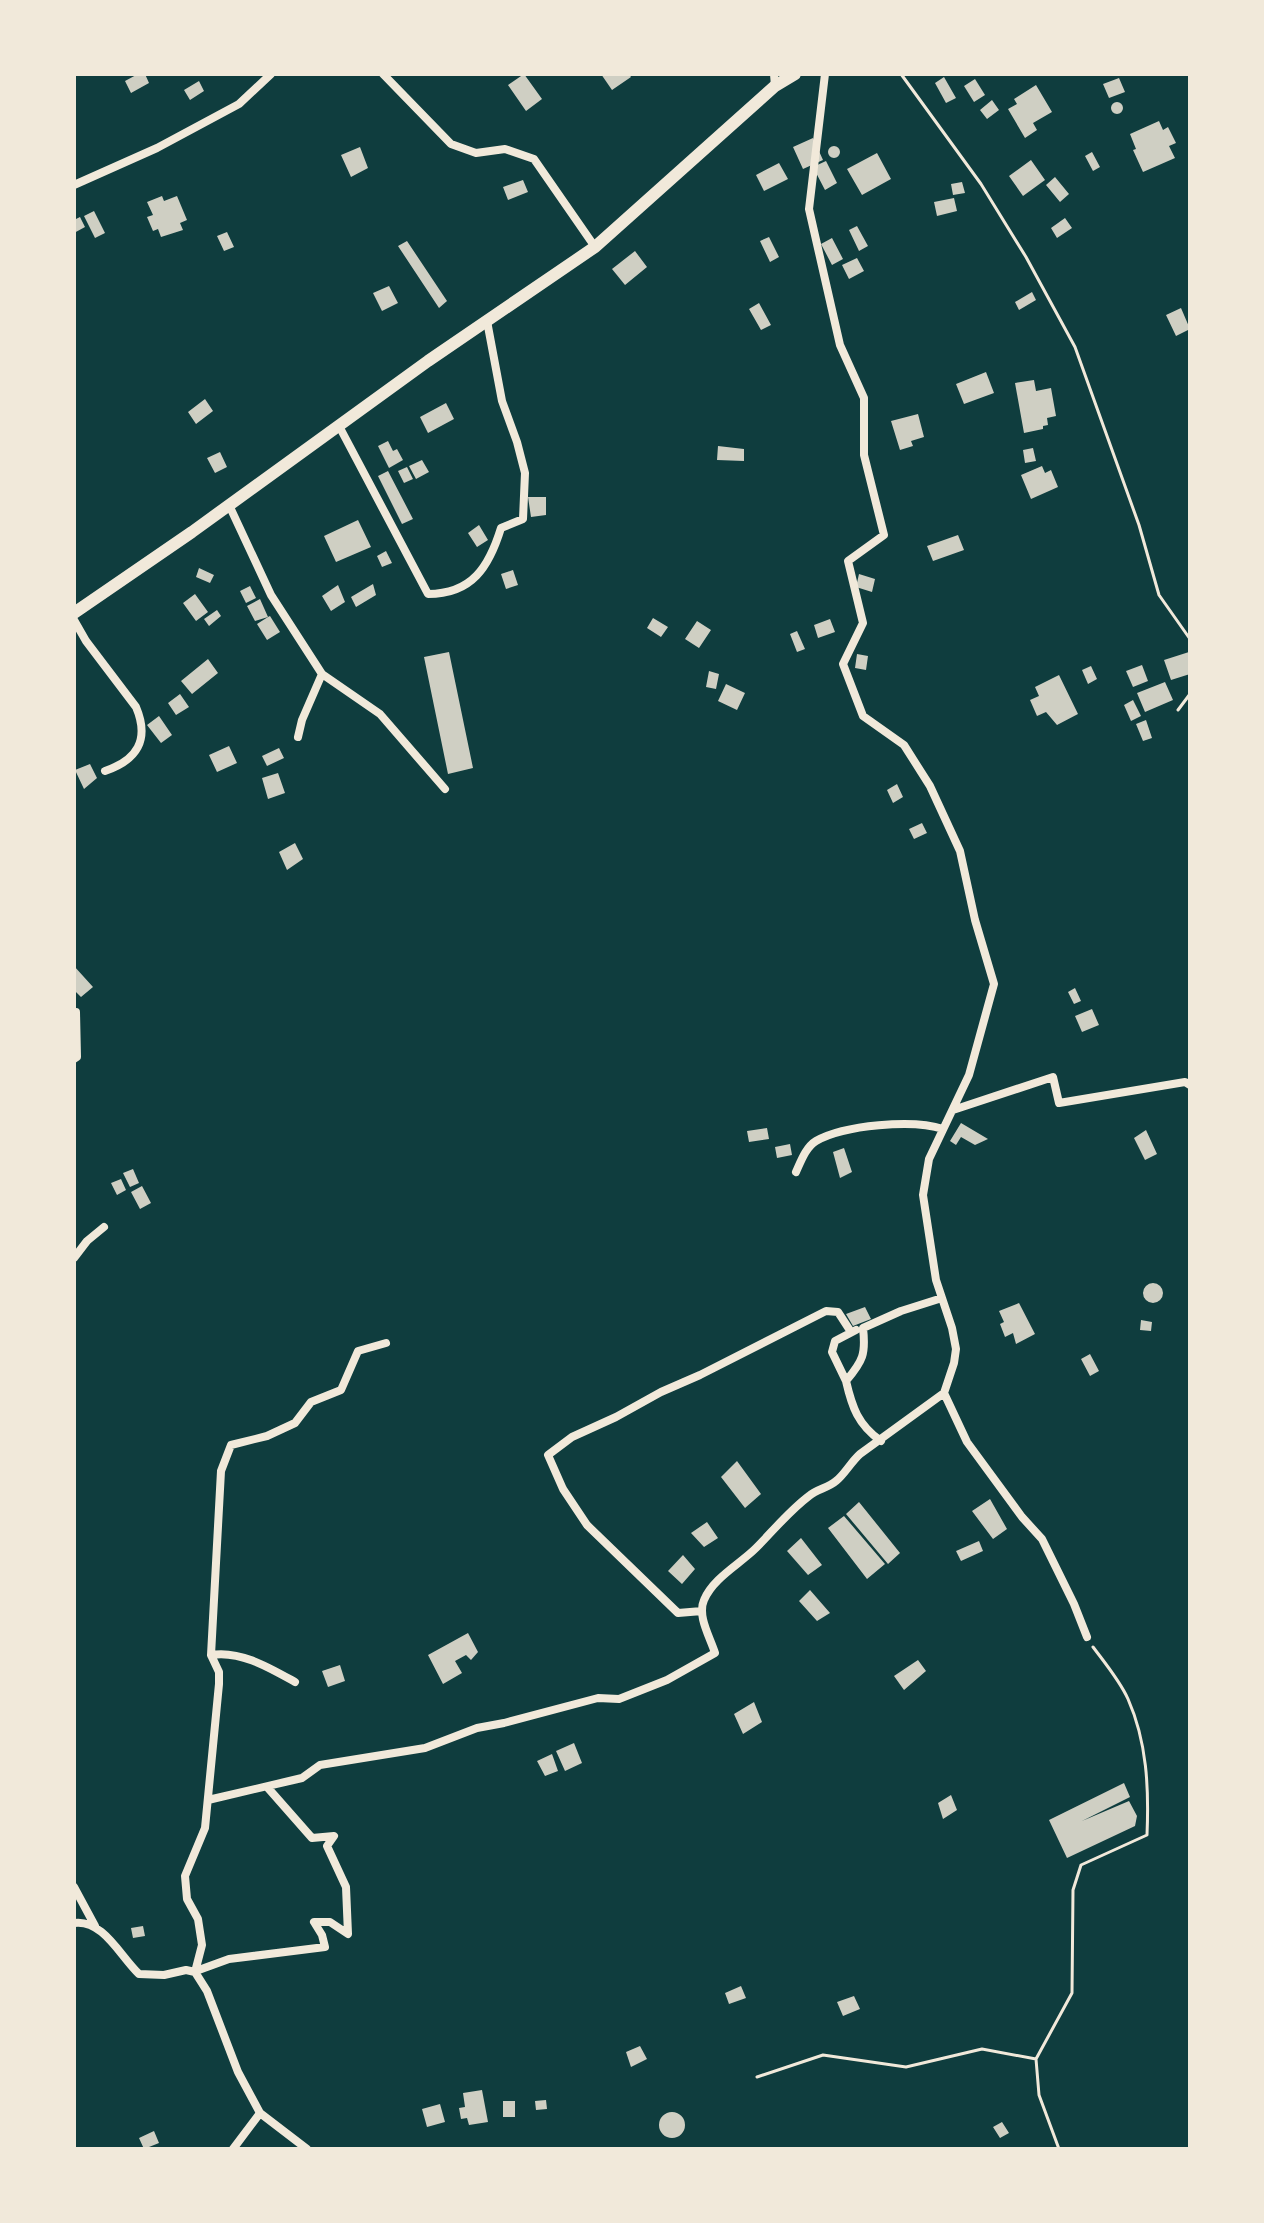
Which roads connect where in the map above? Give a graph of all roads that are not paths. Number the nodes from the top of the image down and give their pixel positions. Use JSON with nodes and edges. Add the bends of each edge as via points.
{"nodes":[{"id":1,"x":271,"y":74,"type":"edge"},
{"id":2,"x":383,"y":74,"type":"edge"},
{"id":3,"x":795,"y":74,"type":"edge"},
{"id":4,"x":825,"y":74,"type":"edge"},
{"id":5,"x":774,"y":80,"type":"edge"},
{"id":6,"x":74,"y":185,"type":"edge"},
{"id":7,"x":595,"y":247,"type":"junction"},
{"id":8,"x":487,"y":321,"type":"junction"},
{"id":9,"x":339,"y":426,"type":"junction"},
{"id":10,"x":229,"y":505,"type":"junction"},
{"id":11,"x":74,"y":613,"type":"edge"},
{"id":12,"x":74,"y":620,"type":"edge"},
{"id":13,"x":322,"y":674,"type":"junction"},
{"id":14,"x":298,"y":737,"type":"dead end"},
{"id":15,"x":105,"y":771,"type":"dead end"},
{"id":16,"x":445,"y":789,"type":"dead end"},
{"id":17,"x":76,"y":1012,"type":"dead end"},
{"id":18,"x":74,"y":1059,"type":"edge"},
{"id":19,"x":1190,"y":1085,"type":"edge"},
{"id":20,"x":953,"y":1110,"type":"junction"},
{"id":21,"x":943,"y":1129,"type":"junction"},
{"id":22,"x":796,"y":1172,"type":"dead end"},
{"id":23,"x":104,"y":1227,"type":"dead end"},
{"id":24,"x":74,"y":1258,"type":"edge"},
{"id":25,"x":942,"y":1298,"type":"junction"},
{"id":26,"x":863,"y":1328,"type":"junction"},
{"id":27,"x":851,"y":1332,"type":"junction"},
{"id":28,"x":386,"y":1343,"type":"dead end"},
{"id":29,"x":846,"y":1381,"type":"junction"},
{"id":30,"x":944,"y":1393,"type":"junction"},
{"id":31,"x":881,"y":1441,"type":"junction"},
{"id":32,"x":702,"y":1611,"type":"junction"},
{"id":33,"x":1087,"y":1637,"type":"road end"},
{"id":34,"x":211,"y":1655,"type":"junction"},
{"id":35,"x":295,"y":1682,"type":"dead end"},
{"id":36,"x":268,"y":1788,"type":"junction"},
{"id":37,"x":208,"y":1800,"type":"junction"},
{"id":38,"x":74,"y":1887,"type":"edge"},
{"id":39,"x":74,"y":1923,"type":"edge"},
{"id":40,"x":95,"y":1926,"type":"junction"},
{"id":41,"x":195,"y":1972,"type":"junction"},
{"id":42,"x":260,"y":2113,"type":"junction"},
{"id":43,"x":233,"y":2149,"type":"edge"},
{"id":44,"x":307,"y":2149,"type":"edge"}],
"edges":[{"from":1,"to":6,"type":"street","via":[[239,104]]},
{"from":2,"to":7,"type":"street","via":[[451,144],[476,153],[505,149],[534,159]]},
{"from":3,"to":5,"type":"main road"},
{"from":4,"to":20,"type":"street","via":[[809,209],[840,345],[864,398],[864,455],[884,535],[848,561],[863,623],[843,664],[863,716],[904,745],[930,786],[960,851],[994,984],[969,1075]]},
{"from":5,"to":7,"type":"main road"},
{"from":7,"to":8,"type":"main road"},
{"from":8,"to":9,"type":"main road"},
{"from":8,"to":9,"type":"street","via":[[502,401],[525,473],[526,496],[523,519],[501,528],[494,551],[469,584],[428,594]]},
{"from":9,"to":10,"type":"main road"},
{"from":10,"to":11,"type":"main road"},
{"from":10,"to":13,"type":"street","via":[[271,595]]},
{"from":12,"to":15,"type":"street","via":[[140,717],[141,744],[126,764]]},
{"from":13,"to":14,"type":"street"},
{"from":13,"to":16,"type":"street","via":[[380,714]]},
{"from":17,"to":18,"type":"street"},
{"from":19,"to":20,"type":"street","via":[[1059,1103],[1053,1077]]},
{"from":20,"to":21,"type":"street"},
{"from":21,"to":22,"type":"street","via":[[891,1122],[833,1134],[813,1142]]},
{"from":21,"to":25,"type":"street","via":[[929,1159],[923,1195]]},
{"from":23,"to":24,"type":"street"},
{"from":25,"to":26,"type":"street"},
{"from":25,"to":30,"type":"street","via":[[956,1349]]},
{"from":26,"to":27,"type":"street"},
{"from":26,"to":29,"type":"street","via":[[865,1350]]},
{"from":27,"to":29,"type":"street","via":[[835,1341],[832,1352]]},
{"from":27,"to":32,"type":"street","via":[[838,1312],[826,1311],[572,1437],[548,1455],[587,1525],[678,1613]]},
{"from":28,"to":34,"type":"street","via":[[358,1351],[341,1390],[311,1402],[295,1423],[231,1445],[218,1491]]},
{"from":29,"to":31,"type":"street","via":[[860,1423]]},
{"from":30,"to":31,"type":"street"},
{"from":30,"to":33,"type":"street","via":[[967,1442],[1042,1539]]},
{"from":31,"to":32,"type":"street","via":[[766,1535],[714,1585]]},
{"from":32,"to":36,"type":"street","via":[[715,1653],[667,1680],[619,1699],[598,1698],[489,1725],[425,1748],[320,1765],[302,1778]]},
{"from":34,"to":35,"type":"street","via":[[245,1658]]},
{"from":34,"to":37,"type":"street","via":[[219,1684]]},
{"from":36,"to":37,"type":"street"},
{"from":36,"to":41,"type":"street","via":[[312,1838],[334,1836],[327,1846],[346,1887],[348,1934],[330,1922],[314,1922],[325,1947],[229,1959]]},
{"from":37,"to":41,"type":"street","via":[[202,1836],[185,1876],[202,1945]]},
{"from":38,"to":40,"type":"street"},
{"from":39,"to":40,"type":"street"},
{"from":40,"to":41,"type":"street","via":[[139,1974]]},
{"from":41,"to":42,"type":"street"},
{"from":42,"to":43,"type":"street"},
{"from":42,"to":44,"type":"street"}]}
